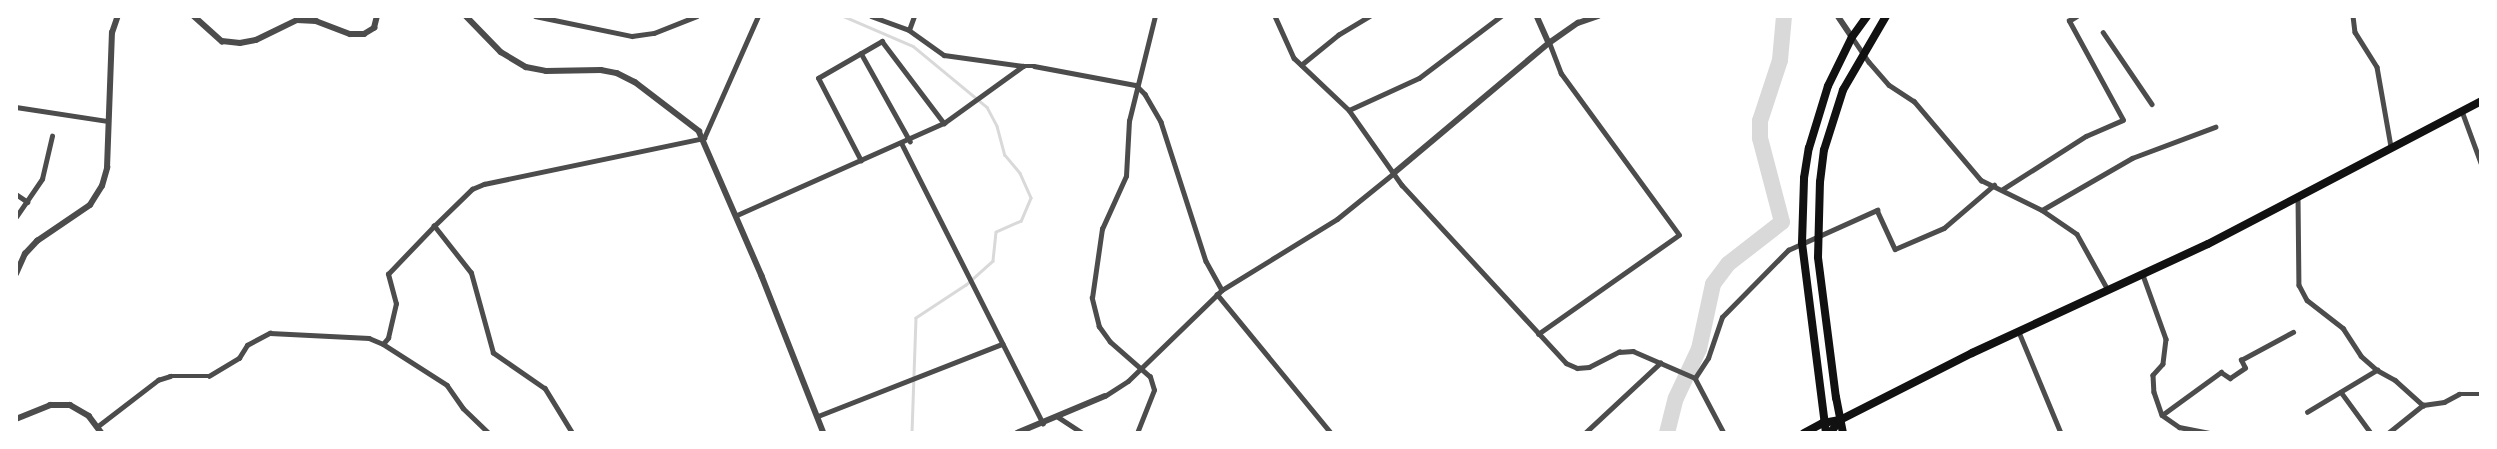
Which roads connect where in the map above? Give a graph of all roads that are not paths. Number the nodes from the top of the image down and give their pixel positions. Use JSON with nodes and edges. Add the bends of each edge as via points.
{"nodes":[{"id":1,"x":118,"y":16,"type":"edge"},
{"id":2,"x":194,"y":16,"type":"edge"},
{"id":3,"x":377,"y":16,"type":"edge"},
{"id":4,"x":466,"y":16,"type":"edge"},
{"id":5,"x":534,"y":16,"type":"edge"},
{"id":6,"x":697,"y":16,"type":"edge"},
{"id":7,"x":758,"y":16,"type":"edge"},
{"id":8,"x":871,"y":16,"type":"edge"},
{"id":9,"x":914,"y":16,"type":"edge"},
{"id":10,"x":1155,"y":16,"type":"edge"},
{"id":11,"x":1275,"y":16,"type":"edge"},
{"id":12,"x":1370,"y":16,"type":"edge"},
{"id":13,"x":1501,"y":16,"type":"edge"},
{"id":14,"x":1537,"y":16,"type":"edge"},
{"id":15,"x":1598,"y":16,"type":"edge"},
{"id":16,"x":1838,"y":16,"type":"edge"},
{"id":17,"x":1867,"y":16,"type":"edge"},
{"id":18,"x":1886,"y":16,"type":"edge"},
{"id":19,"x":2077,"y":16,"type":"edge"},
{"id":20,"x":2353,"y":16,"type":"edge"},
{"id":21,"x":2067,"y":19,"type":"edge"},
{"id":22,"x":909,"y":30,"type":"junction"},
{"id":23,"x":2103,"y":32,"type":"dead end"},
{"id":24,"x":1852,"y":37,"type":"junction"},
{"id":25,"x":1549,"y":44,"type":"junction"},
{"id":26,"x":1863,"y":52,"type":"junction"},
{"id":27,"x":861,"y":53,"type":"junction"},
{"id":28,"x":1301,"y":65,"type":"junction"},
{"id":29,"x":1023,"y":66,"type":"junction"},
{"id":30,"x":1136,"y":85,"type":"junction"},
{"id":31,"x":2481,"y":101,"type":"edge"},
{"id":32,"x":2152,"y":104,"type":"dead end"},
{"id":33,"x":16,"y":108,"type":"edge"},
{"id":34,"x":1349,"y":110,"type":"junction"},
{"id":35,"x":2462,"y":111,"type":"junction"},
{"id":36,"x":108,"y":121,"type":"junction"},
{"id":37,"x":944,"y":123,"type":"junction"},
{"id":38,"x":2215,"y":128,"type":"dead end"},
{"id":39,"x":52,"y":136,"type":"dead end"},
{"id":40,"x":704,"y":138,"type":"junction"},
{"id":41,"x":910,"y":140,"type":"junction"},
{"id":42,"x":902,"y":144,"type":"junction"},
{"id":43,"x":2391,"y":146,"type":"junction"},
{"id":44,"x":861,"y":161,"type":"junction"},
{"id":45,"x":2481,"y":163,"type":"edge"},
{"id":46,"x":1394,"y":173,"type":"junction"},
{"id":47,"x":1994,"y":185,"type":"junction"},
{"id":48,"x":2003,"y":189,"type":"junction"},
{"id":49,"x":16,"y":194,"type":"edge"},
{"id":50,"x":2298,"y":196,"type":"junction"},
{"id":51,"x":28,"y":202,"type":"junction"},
{"id":52,"x":2042,"y":210,"type":"junction"},
{"id":53,"x":737,"y":215,"type":"junction"},
{"id":54,"x":16,"y":217,"type":"edge"},
{"id":55,"x":434,"y":226,"type":"junction"},
{"id":56,"x":1817,"y":234,"type":"junction"},
{"id":57,"x":1802,"y":243,"type":"junction"},
{"id":58,"x":16,"y":274,"type":"edge"},
{"id":59,"x":2143,"y":275,"type":"junction"},
{"id":60,"x":1222,"y":290,"type":"junction"},
{"id":61,"x":2108,"y":290,"type":"junction"},
{"id":62,"x":1217,"y":294,"type":"junction"},
{"id":63,"x":2019,"y":332,"type":"junction"},
{"id":64,"x":2293,"y":332,"type":"dead end"},
{"id":65,"x":1538,"y":334,"type":"junction"},
{"id":66,"x":383,"y":344,"type":"junction"},
{"id":67,"x":1002,"y":344,"type":"junction"},
{"id":68,"x":1660,"y":364,"type":"junction"},
{"id":69,"x":1139,"y":370,"type":"junction"},
{"id":70,"x":2377,"y":370,"type":"junction"},
{"id":71,"x":1696,"y":378,"type":"junction"},
{"id":72,"x":2341,"y":392,"type":"junction"},
{"id":73,"x":2481,"y":394,"type":"edge"},
{"id":74,"x":1105,"y":396,"type":"joint"},
{"id":75,"x":2423,"y":406,"type":"junction"},
{"id":76,"x":2307,"y":412,"type":"dead end"},
{"id":77,"x":2162,"y":415,"type":"junction"},
{"id":78,"x":818,"y":416,"type":"junction"},
{"id":79,"x":1058,"y":417,"type":"junction"},
{"id":80,"x":16,"y":419,"type":"edge"},
{"id":81,"x":1840,"y":420,"type":"junction"},
{"id":82,"x":1043,"y":423,"type":"junction"},
{"id":83,"x":1823,"y":423,"type":"junction"},
{"id":84,"x":98,"y":426,"type":"junction"},
{"id":85,"x":102,"y":433,"type":"edge"},
{"id":86,"x":489,"y":433,"type":"edge"},
{"id":87,"x":572,"y":433,"type":"edge"},
{"id":88,"x":824,"y":433,"type":"edge"},
{"id":89,"x":1017,"y":433,"type":"edge"},
{"id":90,"x":1083,"y":433,"type":"edge"},
{"id":91,"x":1137,"y":433,"type":"edge"},
{"id":92,"x":1331,"y":433,"type":"edge"},
{"id":93,"x":1585,"y":433,"type":"edge"},
{"id":94,"x":1724,"y":433,"type":"edge"},
{"id":95,"x":1804,"y":433,"type":"edge"},
{"id":96,"x":1826,"y":433,"type":"edge"},
{"id":97,"x":1830,"y":433,"type":"edge"},
{"id":98,"x":1843,"y":433,"type":"edge"},
{"id":99,"x":2061,"y":433,"type":"edge"},
{"id":100,"x":2210,"y":433,"type":"edge"},
{"id":101,"x":2371,"y":433,"type":"edge"},
{"id":102,"x":2388,"y":433,"type":"edge"}],
"edges":[{"from":1,"to":36,"type":"street","via":[[112,33]]},
{"from":2,"to":3,"type":"street","via":[[222,41],[240,43],[256,40],[297,20],[316,21],[350,34],[364,34],[374,28]]},
{"from":4,"to":40,"type":"street","via":[[501,52],[526,67],[546,71],[601,70],[635,82],[688,120]]},
{"from":5,"to":6,"type":"street","via":[[632,36],[654,33]]},
{"from":7,"to":40,"type":"street"},
{"from":8,"to":22,"type":"street"},
{"from":9,"to":22,"type":"street"},
{"from":10,"to":30,"type":"street"},
{"from":11,"to":28,"type":"street","via":[[1294,58]]},
{"from":12,"to":28,"type":"street","via":[[1338,35]]},
{"from":13,"to":34,"type":"street","via":[[1419,78]]},
{"from":14,"to":25,"type":"street"},
{"from":15,"to":25,"type":"street","via":[[1578,23]]},
{"from":16,"to":24,"type":"street"},
{"from":17,"to":24,"type":"main road"},
{"from":18,"to":26,"type":"main road"},
{"from":19,"to":21,"type":"street"},
{"from":20,"to":43,"type":"street","via":[[2355,32],[2377,67]]},
{"from":21,"to":48,"type":"street","via":[[2123,120],[2086,136]]},
{"from":22,"to":29,"type":"street","via":[[944,55]]},
{"from":23,"to":32,"type":"street"},
{"from":24,"to":26,"type":"street"},
{"from":24,"to":57,"type":"main road","via":[[1828,86],[1808,148]]},
{"from":25,"to":46,"type":"street"},
{"from":25,"to":65,"type":"street","via":[[1561,74],[1679,235]]},
{"from":26,"to":47,"type":"street","via":[[1889,85],[1914,101],[1981,180]]},
{"from":26,"to":56,"type":"main road","via":[[1843,90],[1824,150]]},
{"from":27,"to":37,"type":"street","via":[[882,41]]},
{"from":27,"to":41,"type":"street"},
{"from":27,"to":44,"type":"street","via":[[818,78]]},
{"from":28,"to":34,"type":"street"},
{"from":29,"to":30,"type":"street"},
{"from":29,"to":37,"type":"street"},
{"from":30,"to":60,"type":"street","via":[[1161,122],[1206,261]]},
{"from":30,"to":69,"type":"street","via":[[1129,120],[1126,176],[1102,229],[1092,298],[1098,326]]},
{"from":31,"to":35,"type":"main road"},
{"from":33,"to":36,"type":"street"},
{"from":34,"to":46,"type":"street"},
{"from":35,"to":43,"type":"main road"},
{"from":35,"to":45,"type":"street"},
{"from":36,"to":58,"type":"street","via":[[107,168],[102,186],[90,205],[31,247]]},
{"from":37,"to":41,"type":"street"},
{"from":38,"to":52,"type":"street","via":[[2132,158]]},
{"from":39,"to":51,"type":"street","via":[[42,179]]},
{"from":40,"to":53,"type":"street"},
{"from":40,"to":55,"type":"street","via":[[484,184],[472,189]]},
{"from":41,"to":42,"type":"street"},
{"from":42,"to":44,"type":"street"},
{"from":42,"to":67,"type":"street"},
{"from":43,"to":50,"type":"main road"},
{"from":44,"to":53,"type":"street"},
{"from":46,"to":60,"type":"street","via":[[1337,219]]},
{"from":46,"to":65,"type":"street","via":[[1439,228],[1509,298]]},
{"from":47,"to":48,"type":"street"},
{"from":47,"to":56,"type":"street","via":[[1944,228],[1895,249],[1877,210]]},
{"from":48,"to":52,"type":"street"},
{"from":49,"to":51,"type":"street"},
{"from":50,"to":59,"type":"main road"},
{"from":50,"to":70,"type":"street","via":[[2299,285],[2307,300],[2343,328],[2361,356]]},
{"from":51,"to":54,"type":"street"},
{"from":52,"to":61,"type":"street","via":[[2077,234]]},
{"from":53,"to":78,"type":"street"},
{"from":55,"to":66,"type":"street","via":[[388,274],[396,304],[388,338]]},
{"from":55,"to":87,"type":"street","via":[[471,273],[493,353],[545,389]]},
{"from":56,"to":57,"type":"street"},
{"from":56,"to":81,"type":"main road"},
{"from":57,"to":71,"type":"street","via":[[1788,250],[1722,317],[1708,358]]},
{"from":57,"to":83,"type":"main road"},
{"from":59,"to":61,"type":"main road"},
{"from":59,"to":77,"type":"street","via":[[2166,339],[2163,364],[2154,375],[2154,392]]},
{"from":60,"to":62,"type":"street"},
{"from":61,"to":63,"type":"main road"},
{"from":62,"to":69,"type":"street"},
{"from":62,"to":92,"type":"street"},
{"from":63,"to":81,"type":"main road"},
{"from":63,"to":99,"type":"street"},
{"from":64,"to":77,"type":"street","via":[[2241,360],[2245,368],[2230,378],[2221,372]]},
{"from":65,"to":68,"type":"street","via":[[1566,363],[1577,368],[1589,367],[1624,350]]},
{"from":66,"to":84,"type":"street","via":[[369,338],[270,333],[247,345],[238,358],[209,376],[170,376],[158,380]]},
{"from":66,"to":86,"type":"street","via":[[447,385],[463,408]]},
{"from":67,"to":78,"type":"street"},
{"from":67,"to":82,"type":"street"},
{"from":68,"to":71,"type":"street"},
{"from":68,"to":93,"type":"street"},
{"from":69,"to":74,"type":"street"},
{"from":69,"to":91,"type":"street","via":[[1150,377],[1154,390]]},
{"from":70,"to":72,"type":"street"},
{"from":70,"to":75,"type":"street","via":[[2394,380]]},
{"from":71,"to":94,"type":"street"},
{"from":72,"to":76,"type":"street"},
{"from":72,"to":101,"type":"street"},
{"from":73,"to":75,"type":"street","via":[[2459,394],[2444,402]]},
{"from":74,"to":79,"type":"street"},
{"from":75,"to":102,"type":"street"},
{"from":77,"to":100,"type":"street","via":[[2179,426]]},
{"from":78,"to":88,"type":"street"},
{"from":79,"to":82,"type":"street"},
{"from":79,"to":90,"type":"street"},
{"from":80,"to":84,"type":"street","via":[[50,405],[70,405],[80,409]]},
{"from":81,"to":83,"type":"main road"},
{"from":81,"to":97,"type":"main road"},
{"from":81,"to":98,"type":"main road"},
{"from":82,"to":89,"type":"street"},
{"from":83,"to":95,"type":"main road"},
{"from":83,"to":96,"type":"main road"},
{"from":84,"to":85,"type":"street"}]}
